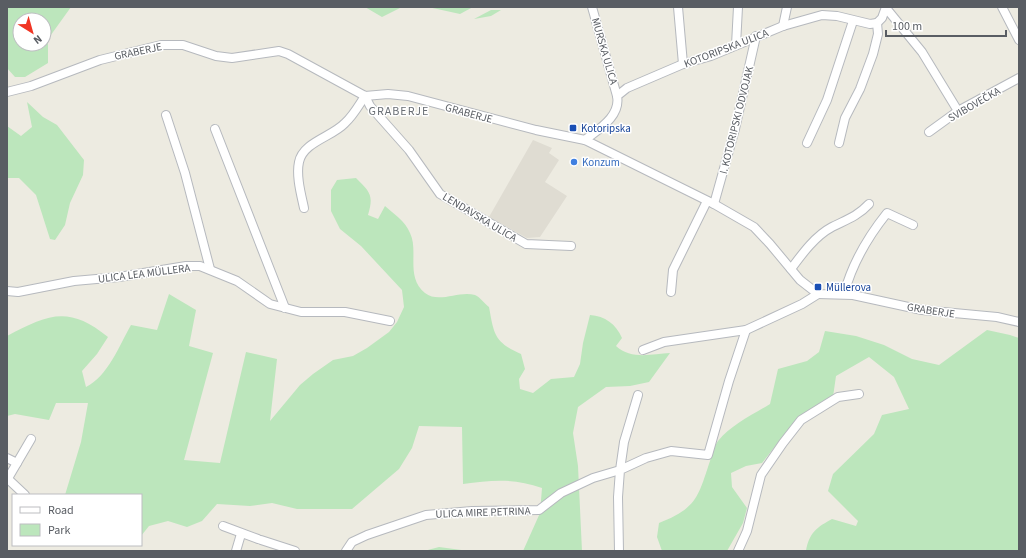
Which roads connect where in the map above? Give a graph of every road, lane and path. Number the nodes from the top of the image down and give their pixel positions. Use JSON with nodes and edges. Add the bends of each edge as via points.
{"nodes":[{"id":1,"x":592,"y":7,"type":"edge"},
{"id":2,"x":678,"y":7,"type":"edge"},
{"id":3,"x":738,"y":7,"type":"edge"},
{"id":4,"x":787,"y":7,"type":"edge"},
{"id":5,"x":1002,"y":7,"type":"edge"},
{"id":6,"x":886,"y":8,"type":"edge"},
{"id":7,"x":853,"y":20,"type":"junction"},
{"id":8,"x":877,"y":24,"type":"junction"},
{"id":9,"x":783,"y":26,"type":"junction"},
{"id":10,"x":756,"y":36,"type":"junction"},
{"id":11,"x":1019,"y":40,"type":"edge"},
{"id":12,"x":736,"y":45,"type":"junction"},
{"id":13,"x":683,"y":64,"type":"junction"},
{"id":14,"x":1019,"y":78,"type":"edge"},
{"id":15,"x":7,"y":92,"type":"edge"},
{"id":16,"x":365,"y":96,"type":"junction"},
{"id":17,"x":617,"y":96,"type":"junction"},
{"id":18,"x":958,"y":111,"type":"junction"},
{"id":19,"x":166,"y":115,"type":"dead end"},
{"id":20,"x":215,"y":129,"type":"dead end"},
{"id":21,"x":930,"y":132,"type":"dead end"},
{"id":22,"x":585,"y":140,"type":"junction"},
{"id":23,"x":807,"y":143,"type":"dead end"},
{"id":24,"x":839,"y":144,"type":"dead end"},
{"id":25,"x":710,"y":202,"type":"junction"},
{"id":26,"x":869,"y":204,"type":"dead end"},
{"id":27,"x":304,"y":208,"type":"dead end"},
{"id":28,"x":913,"y":225,"type":"dead end"},
{"id":29,"x":571,"y":246,"type":"dead end"},
{"id":30,"x":210,"y":269,"type":"junction"},
{"id":31,"x":791,"y":269,"type":"junction"},
{"id":32,"x":7,"y":291,"type":"edge"},
{"id":33,"x":672,"y":292,"type":"dead end"},
{"id":34,"x":818,"y":294,"type":"junction"},
{"id":35,"x":844,"y":294,"type":"junction"},
{"id":36,"x":285,"y":308,"type":"junction"},
{"id":37,"x":390,"y":321,"type":"dead end"},
{"id":38,"x":1019,"y":322,"type":"edge"},
{"id":39,"x":746,"y":330,"type":"junction"},
{"id":40,"x":643,"y":350,"type":"dead end"},
{"id":41,"x":859,"y":394,"type":"dead end"},
{"id":42,"x":638,"y":395,"type":"dead end"},
{"id":43,"x":31,"y":439,"type":"dead end"},
{"id":44,"x":7,"y":458,"type":"edge"},
{"id":45,"x":17,"y":463,"type":"junction"},
{"id":46,"x":620,"y":470,"type":"junction"},
{"id":47,"x":8,"y":480,"type":"edge"},
{"id":48,"x":24,"y":494,"type":"edge"},
{"id":49,"x":223,"y":526,"type":"dead end"},
{"id":50,"x":241,"y":534,"type":"junction"},
{"id":51,"x":236,"y":551,"type":"edge"},
{"id":52,"x":295,"y":551,"type":"edge"},
{"id":53,"x":346,"y":551,"type":"edge"},
{"id":54,"x":619,"y":551,"type":"edge"},
{"id":55,"x":738,"y":551,"type":"edge"}],
"edges":[{"from":1,"to":17,"type":"street","name":"MURSKA ULICA"},
{"from":2,"to":13,"type":"street"},
{"from":3,"to":12,"type":"street"},
{"from":4,"to":9,"type":"street"},
{"from":5,"to":11,"type":"street"},
{"from":6,"to":8,"type":"street"},
{"from":6,"to":18,"type":"street","via":[[922,52]]},
{"from":7,"to":8,"type":"street","name":"KOTORIPSKA ULICA"},
{"from":7,"to":9,"type":"street","name":"KOTORIPSKA ULICA","via":[[822,15]]},
{"from":7,"to":23,"type":"street","via":[[827,100]]},
{"from":8,"to":24,"type":"street","via":[[878,34],[873,54],[860,89],[845,118]]},
{"from":9,"to":10,"type":"street","name":"KOTORIPSKA ULICA"},
{"from":10,"to":12,"type":"street","name":"KOTORIPSKA ULICA"},
{"from":10,"to":25,"type":"street","name":"I. KOTORIPSKI ODVOJAK","via":[[735,129]]},
{"from":12,"to":13,"type":"street","name":"KOTORIPSKA ULICA"},
{"from":13,"to":17,"type":"street","name":"KOTORIPSKA ULICA","via":[[627,88]]},
{"from":14,"to":18,"type":"street","name":"SVIBOVEČKA"},
{"from":15,"to":16,"type":"street","name":"GRABERJE","via":[[31,86],[100,60],[160,45],[182,45],[216,56],[232,58],[279,51]]},
{"from":16,"to":22,"type":"street","name":"GRABERJE","via":[[408,96]]},
{"from":16,"to":27,"type":"street","via":[[345,123],[306,148],[299,162]]},
{"from":16,"to":29,"type":"street","name":"LENDAVSKA ULICA","via":[[370,106],[409,150],[440,194],[526,244]]},
{"from":17,"to":22,"type":"street","via":[[615,113]]},
{"from":18,"to":21,"type":"street","name":"SVIBOVEČKA"},
{"from":19,"to":30,"type":"street","via":[[185,173]]},
{"from":20,"to":36,"type":"street"},
{"from":22,"to":25,"type":"street","name":"GRABERJE"},
{"from":25,"to":31,"type":"street","name":"GRABERJE","via":[[754,228]]},
{"from":25,"to":33,"type":"street","name":"I. KOTORIPSKI ODVOJAK","via":[[672,270]]},
{"from":26,"to":31,"type":"street","via":[[858,214],[832,227],[819,237]]},
{"from":28,"to":35,"type":"street","via":[[887,213],[862,248],[851,270]]},
{"from":30,"to":32,"type":"street","name":"ULICA LEA MÜLLERA","via":[[186,266],[119,277],[74,281],[18,292]]},
{"from":30,"to":36,"type":"street","name":"ULICA LEA MÜLLERA","via":[[238,281],[270,304]]},
{"from":31,"to":34,"type":"street","name":"GRABERJE"},
{"from":34,"to":35,"type":"street","name":"GRABERJE"},
{"from":34,"to":39,"type":"street"},
{"from":35,"to":38,"type":"street","name":"GRABERJE","via":[[922,310],[997,317]]},
{"from":36,"to":37,"type":"street","name":"ULICA LEA MÜLLERA","via":[[301,312],[345,312]]},
{"from":39,"to":40,"type":"street","via":[[664,342]]},
{"from":39,"to":46,"type":"street","name":"ULICA MIRE PETRINA","via":[[708,455],[671,451],[646,458]]},
{"from":41,"to":55,"type":"street","via":[[838,397],[801,420],[783,443],[761,475],[747,531]]},
{"from":42,"to":46,"type":"street","via":[[624,442]]},
{"from":43,"to":45,"type":"street"},
{"from":44,"to":45,"type":"street"},
{"from":45,"to":47,"type":"street"},
{"from":46,"to":53,"type":"street","name":"ULICA MIRE PETRINA","via":[[566,490],[539,510],[426,515],[367,535],[352,542]]},
{"from":46,"to":54,"type":"street"},
{"from":47,"to":48,"type":"street"},
{"from":49,"to":50,"type":"street"},
{"from":50,"to":51,"type":"street"},
{"from":50,"to":52,"type":"street"}]}
